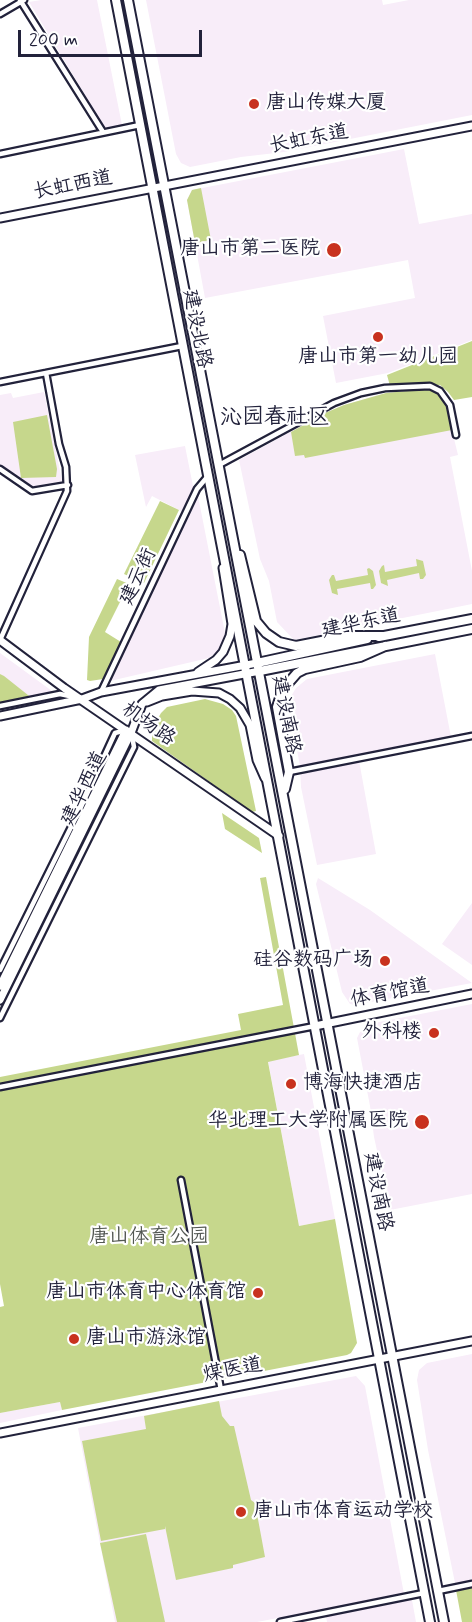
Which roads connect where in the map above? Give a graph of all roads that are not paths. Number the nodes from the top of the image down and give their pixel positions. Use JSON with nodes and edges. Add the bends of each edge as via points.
{"nodes":[{"id":1,"x":22,"y":0,"type":"edge"},
{"id":2,"x":116,"y":0,"type":"edge"},
{"id":3,"x":128,"y":0,"type":"edge"},
{"id":4,"x":0,"y":14,"type":"edge"},
{"id":5,"x":140,"y":125,"type":"junction"},
{"id":6,"x":472,"y":126,"type":"edge"},
{"id":7,"x":103,"y":132,"type":"junction"},
{"id":8,"x":0,"y":154,"type":"edge"},
{"id":9,"x":165,"y":185,"type":"junction"},
{"id":10,"x":153,"y":188,"type":"junction"},
{"id":11,"x":0,"y":218,"type":"edge"},
{"id":12,"x":182,"y":346,"type":"junction"},
{"id":13,"x":46,"y":373,"type":"junction"},
{"id":14,"x":0,"y":382,"type":"edge"},
{"id":15,"x":456,"y":435,"type":"dead end"},
{"id":16,"x":219,"y":465,"type":"junction"},
{"id":17,"x":0,"y":469,"type":"edge"},
{"id":18,"x":208,"y":476,"type":"junction"},
{"id":19,"x":68,"y":485,"type":"junction"},
{"id":20,"x":231,"y":530,"type":"junction"},
{"id":21,"x":220,"y":539,"type":"junction"},
{"id":22,"x":472,"y":619,"type":"edge"},
{"id":23,"x":472,"y":629,"type":"edge"},
{"id":24,"x":383,"y":636,"type":"junction"},
{"id":25,"x":0,"y":640,"type":"edge"},
{"id":26,"x":385,"y":646,"type":"junction"},
{"id":27,"x":257,"y":663,"type":"junction"},
{"id":28,"x":245,"y":665,"type":"junction"},
{"id":29,"x":260,"y":671,"type":"junction"},
{"id":30,"x":248,"y":674,"type":"junction"},
{"id":31,"x":194,"y":675,"type":"junction"},
{"id":32,"x":101,"y":692,"type":"junction"},
{"id":33,"x":82,"y":699,"type":"junction"},
{"id":34,"x":142,"y":704,"type":"junction"},
{"id":35,"x":0,"y":706,"type":"edge"},
{"id":36,"x":95,"y":708,"type":"junction"},
{"id":37,"x":0,"y":716,"type":"edge"},
{"id":38,"x":112,"y":721,"type":"junction"},
{"id":39,"x":134,"y":722,"type":"junction"},
{"id":40,"x":128,"y":732,"type":"junction"},
{"id":41,"x":472,"y":736,"type":"edge"},
{"id":42,"x":289,"y":772,"type":"junction"},
{"id":43,"x":270,"y":793,"type":"junction"},
{"id":44,"x":284,"y":793,"type":"junction"},
{"id":45,"x":279,"y":836,"type":"junction"},
{"id":46,"x":0,"y":970,"type":"edge"},
{"id":47,"x":0,"y":986,"type":"edge"},
{"id":48,"x":472,"y":994,"type":"edge"},
{"id":49,"x":0,"y":1000,"type":"edge"},
{"id":50,"x":0,"y":1018,"type":"edge"},
{"id":51,"x":327,"y":1023,"type":"junction"},
{"id":52,"x":315,"y":1026,"type":"junction"},
{"id":53,"x":0,"y":1087,"type":"edge"},
{"id":54,"x":181,"y":1180,"type":"dead end"},
{"id":55,"x":472,"y":1341,"type":"edge"},
{"id":56,"x":393,"y":1356,"type":"junction"},
{"id":57,"x":379,"y":1359,"type":"junction"},
{"id":58,"x":221,"y":1390,"type":"junction"},
{"id":59,"x":0,"y":1433,"type":"edge"},
{"id":60,"x":472,"y":1584,"type":"edge"},
{"id":61,"x":438,"y":1591,"type":"junction"},
{"id":62,"x":424,"y":1593,"type":"junction"},
{"id":63,"x":280,"y":1622,"type":"edge"},
{"id":64,"x":430,"y":1622,"type":"edge"},
{"id":65,"x":444,"y":1622,"type":"edge"}],
"edges":[{"from":1,"to":4,"type":"street"},
{"from":1,"to":7,"type":"street"},
{"from":2,"to":5,"type":"main road","name":"建设北路"},
{"from":3,"to":9,"type":"main road","name":"建设北路"},
{"from":5,"to":7,"type":"street"},
{"from":5,"to":10,"type":"main road","name":"建设北路"},
{"from":6,"to":9,"type":"street","name":"长虹东道"},
{"from":7,"to":8,"type":"street"},
{"from":9,"to":10,"type":"street","name":"长虹东道"},
{"from":9,"to":16,"type":"main road","name":"建设北路"},
{"from":10,"to":11,"type":"street","name":"长虹西道"},
{"from":10,"to":12,"type":"main road","name":"建设北路"},
{"from":12,"to":13,"type":"street"},
{"from":12,"to":18,"type":"main road","name":"建设北路"},
{"from":13,"to":14,"type":"street"},
{"from":13,"to":19,"type":"street"},
{"from":15,"to":16,"type":"street","via":[[450,405],[440,391],[430,386],[385,388],[334,403]]},
{"from":16,"to":20,"type":"main road","name":"建设北路"},
{"from":17,"to":19,"type":"street","via":[[32,491]]},
{"from":18,"to":21,"type":"main road","name":"建设北路"},
{"from":18,"to":32,"type":"street","name":"建云街","via":[[197,489]]},
{"from":19,"to":25,"type":"street"},
{"from":20,"to":24,"type":"main road","via":[[256,621],[273,638],[296,646],[347,636]]},
{"from":20,"to":27,"type":"main road","name":"建设北路"},
{"from":21,"to":28,"type":"main road","name":"建设北路"},
{"from":21,"to":31,"type":"street","via":[[232,624],[230,636],[216,660]]},
{"from":22,"to":24,"type":"main road","name":"建华东道"},
{"from":23,"to":26,"type":"main road","name":"建华东道"},
{"from":24,"to":27,"type":"main road","name":"建华东道"},
{"from":25,"to":33,"type":"street","name":"机场路"},
{"from":26,"to":29,"type":"main road","name":"建华东道"},
{"from":26,"to":42,"type":"main road","via":[[360,657],[305,669],[283,688],[277,707]]},
{"from":27,"to":28,"type":"street"},
{"from":27,"to":29,"type":"main road","name":"建设南路"},
{"from":28,"to":30,"type":"main road","name":"建设南路"},
{"from":28,"to":31,"type":"street"},
{"from":29,"to":30,"type":"street"},
{"from":29,"to":44,"type":"main road","name":"建设南路"},
{"from":30,"to":34,"type":"street","via":[[159,690]]},
{"from":30,"to":43,"type":"main road","name":"建设南路"},
{"from":31,"to":32,"type":"street"},
{"from":32,"to":33,"type":"street"},
{"from":32,"to":36,"type":"street"},
{"from":33,"to":35,"type":"street","via":[[60,694]]},
{"from":33,"to":36,"type":"street","name":"机场路"},
{"from":33,"to":37,"type":"street"},
{"from":34,"to":39,"type":"street","name":"建华西道"},
{"from":34,"to":43,"type":"street","via":[[192,691],[219,693],[230,699],[250,725],[257,760]]},
{"from":36,"to":38,"type":"street","name":"机场路"},
{"from":38,"to":39,"type":"street","via":[[122,725]]},
{"from":38,"to":40,"type":"street","name":"机场路"},
{"from":39,"to":40,"type":"street","name":"建华西道"},
{"from":40,"to":45,"type":"street","name":"机场路"},
{"from":40,"to":46,"type":"street","via":[[115,733]]},
{"from":40,"to":47,"type":"street","name":"建华西道"},
{"from":40,"to":49,"type":"street","name":"建华西道"},
{"from":40,"to":50,"type":"street","via":[[134,747]]},
{"from":41,"to":42,"type":"street"},
{"from":42,"to":44,"type":"main road"},
{"from":43,"to":45,"type":"main road","name":"建设南路"},
{"from":44,"to":51,"type":"main road","name":"建设南路"},
{"from":45,"to":52,"type":"main road","name":"建设南路"},
{"from":48,"to":51,"type":"street","name":"体育馆道"},
{"from":51,"to":52,"type":"street","name":"体育馆道"},
{"from":51,"to":56,"type":"main road","name":"建设南路"},
{"from":52,"to":53,"type":"street"},
{"from":52,"to":57,"type":"main road","name":"建设南路"},
{"from":54,"to":58,"type":"street"},
{"from":55,"to":56,"type":"street","name":"煤医道"},
{"from":56,"to":57,"type":"street","name":"煤医道"},
{"from":56,"to":61,"type":"main road","name":"建设南路"},
{"from":57,"to":58,"type":"street","name":"煤医道"},
{"from":57,"to":62,"type":"main road","name":"建设南路"},
{"from":58,"to":59,"type":"street","name":"煤医道"},
{"from":60,"to":61,"type":"street"},
{"from":61,"to":65,"type":"main road","name":"建设南路"},
{"from":62,"to":63,"type":"street"},
{"from":62,"to":64,"type":"main road","name":"建设南路"}]}
